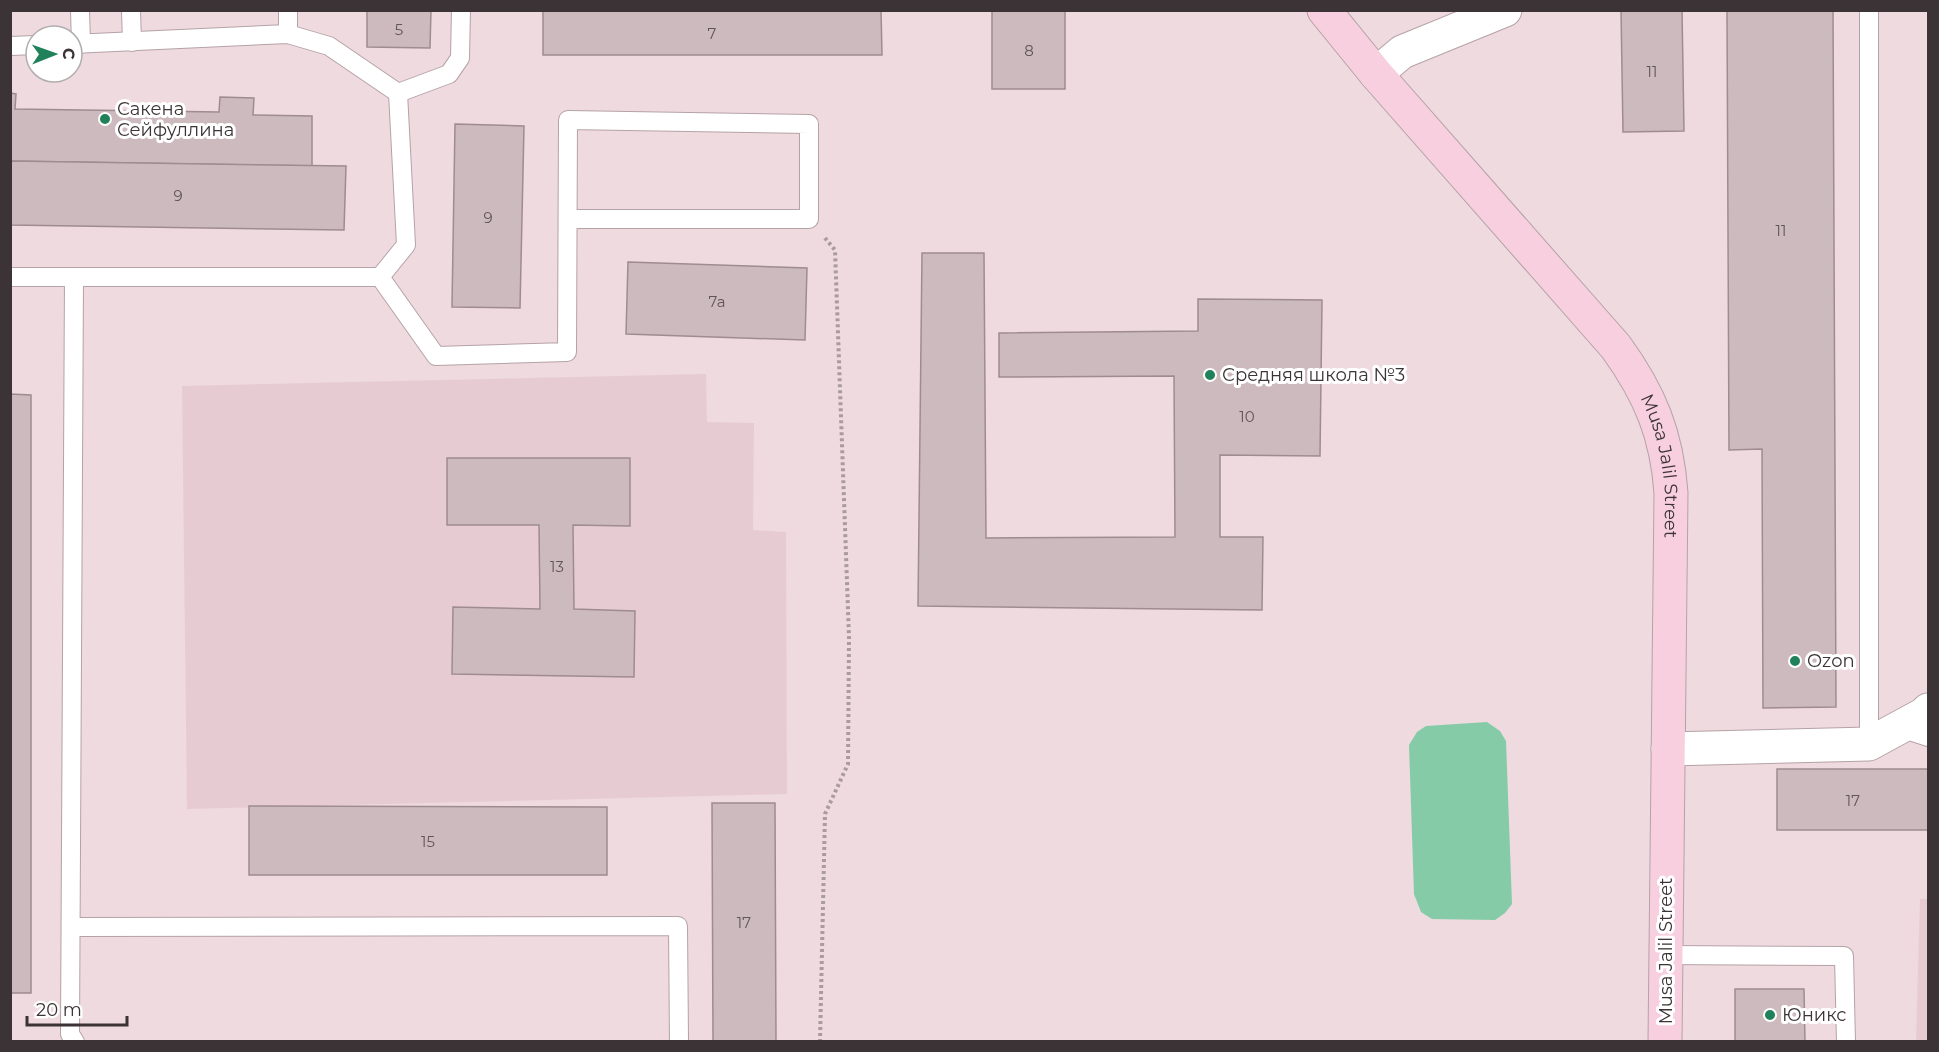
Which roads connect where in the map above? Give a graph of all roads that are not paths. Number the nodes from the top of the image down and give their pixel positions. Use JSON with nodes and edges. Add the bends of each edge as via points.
{"nodes":[{"id":1,"x":131,"y":10,"type":"edge"},
{"id":2,"x":288,"y":10,"type":"edge"},
{"id":3,"x":461,"y":10,"type":"edge"},
{"id":4,"x":1324,"y":10,"type":"edge"},
{"id":5,"x":1505,"y":10,"type":"edge"},
{"id":6,"x":1869,"y":10,"type":"edge"},
{"id":7,"x":288,"y":34,"type":"junction"},
{"id":8,"x":132,"y":42,"type":"junction"},
{"id":9,"x":84,"y":44,"type":"edge"},
{"id":10,"x":1376,"y":74,"type":"junction"},
{"id":11,"x":398,"y":93,"type":"junction"},
{"id":12,"x":568,"y":219,"type":"junction"},
{"id":13,"x":10,"y":277,"type":"edge"},
{"id":14,"x":74,"y":277,"type":"junction"},
{"id":15,"x":380,"y":277,"type":"junction"},
{"id":16,"x":1929,"y":710,"type":"edge"},
{"id":17,"x":1914,"y":732,"type":"edge"},
{"id":18,"x":1869,"y":744,"type":"junction"},
{"id":19,"x":1668,"y":749,"type":"junction"},
{"id":20,"x":71,"y":927,"type":"junction"},
{"id":21,"x":1665,"y":955,"type":"junction"},
{"id":22,"x":75,"y":1041,"type":"edge"},
{"id":23,"x":679,"y":1041,"type":"edge"},
{"id":24,"x":1665,"y":1041,"type":"edge"},
{"id":25,"x":1846,"y":1041,"type":"edge"}],
"edges":[{"from":1,"to":8,"type":"lane"},
{"from":2,"to":7,"type":"lane"},
{"from":3,"to":11,"type":"lane","via":[[460,58],[449,74]]},
{"from":4,"to":10,"type":"street","name":"Musa Jalil Street"},
{"from":5,"to":10,"type":"street","via":[[1402,52]]},
{"from":6,"to":18,"type":"lane"},
{"from":7,"to":8,"type":"lane"},
{"from":7,"to":11,"type":"lane","via":[[330,46]]},
{"from":8,"to":9,"type":"lane"},
{"from":10,"to":19,"type":"street","name":"Musa Jalil Street","via":[[1616,347],[1651,403],[1666,452],[1671,494]]},
{"from":11,"to":15,"type":"lane","via":[[406,245]]},
{"from":12,"to":12,"type":"lane","via":[[568,120],[809,124],[809,219]]},
{"from":12,"to":15,"type":"lane","via":[[567,352],[436,356]]},
{"from":13,"to":14,"type":"lane"},
{"from":14,"to":15,"type":"lane"},
{"from":14,"to":20,"type":"lane"},
{"from":16,"to":17,"type":"street"},
{"from":17,"to":18,"type":"street"},
{"from":18,"to":19,"type":"street"},
{"from":19,"to":21,"type":"street","name":"Musa Jalil Street"},
{"from":20,"to":22,"type":"lane","via":[[70,1034]]},
{"from":20,"to":23,"type":"lane","via":[[678,927]]},
{"from":21,"to":24,"type":"street","name":"Musa Jalil Street"},
{"from":21,"to":25,"type":"lane","via":[[1844,956]]}]}
